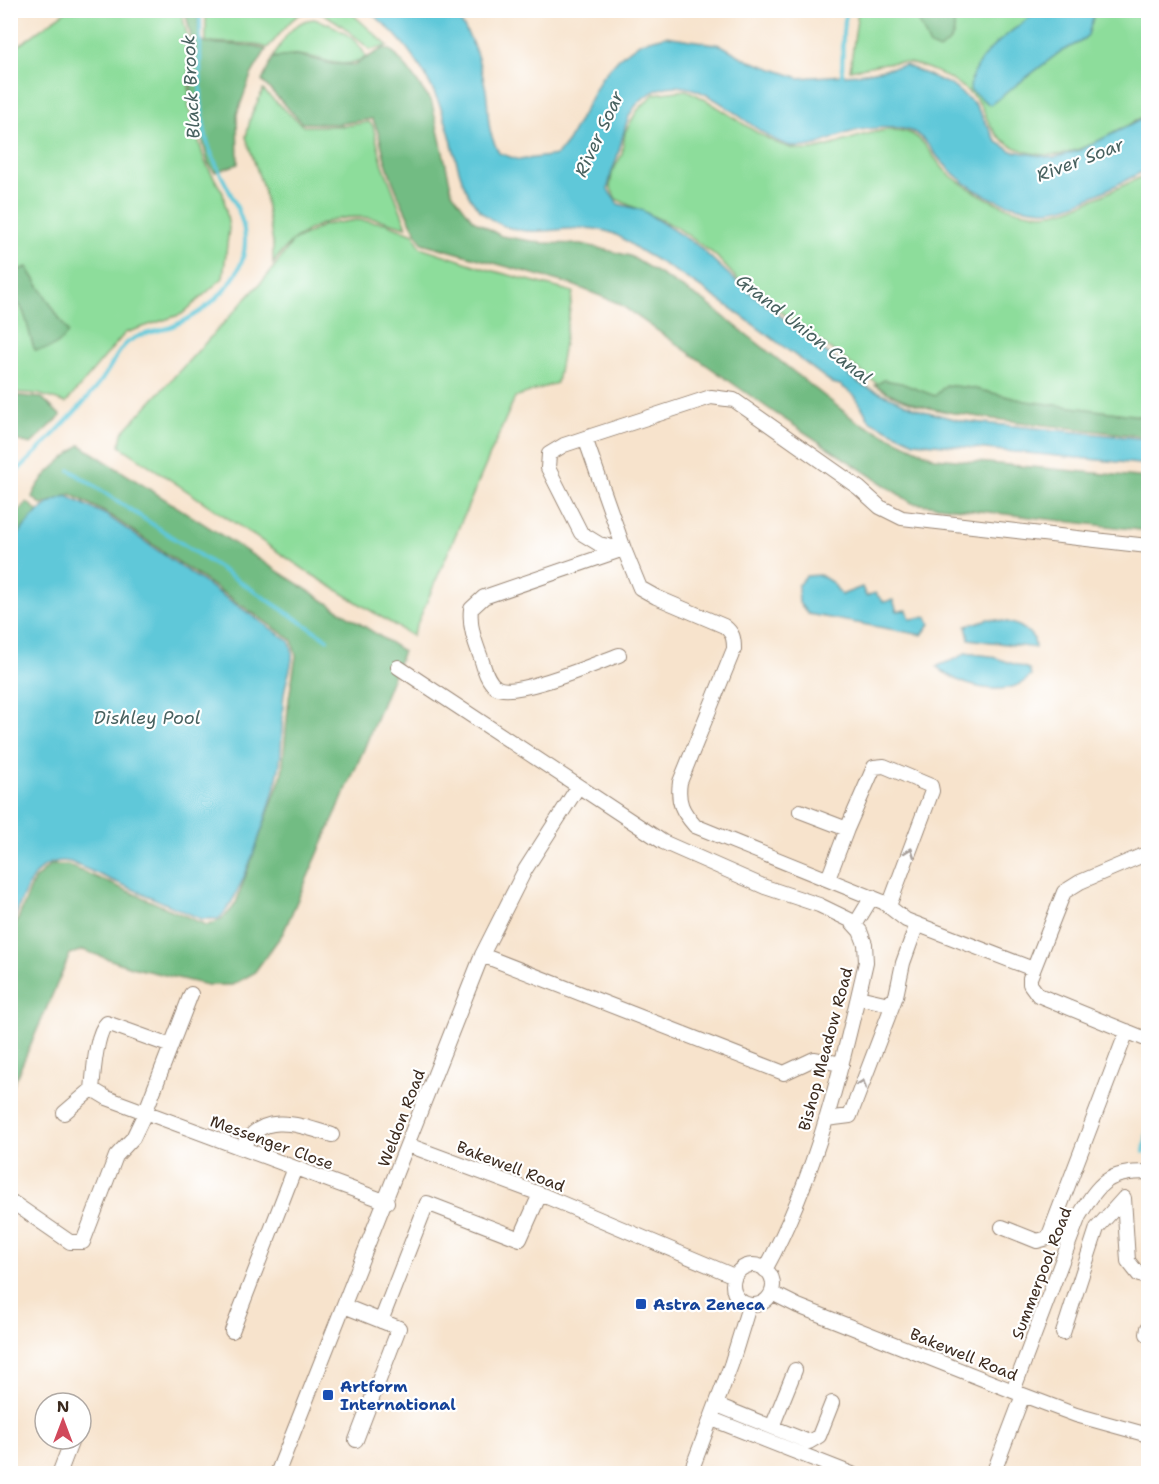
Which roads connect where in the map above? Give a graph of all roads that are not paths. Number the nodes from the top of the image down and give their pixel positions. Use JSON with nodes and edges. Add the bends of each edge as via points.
{"nodes":[{"id":1,"x":585,"y":438,"type":"junction"},
{"id":2,"x":1149,"y":546,"type":"edge"},
{"id":3,"x":624,"y":549,"type":"junction"},
{"id":4,"x":620,"y":655,"type":"dead end"},
{"id":5,"x":398,"y":667,"type":"dead end"},
{"id":6,"x":578,"y":787,"type":"junction"},
{"id":7,"x":800,"y":811,"type":"dead end"},
{"id":8,"x":847,"y":829,"type":"junction"},
{"id":9,"x":1149,"y":853,"type":"edge"},
{"id":10,"x":828,"y":879,"type":"junction"},
{"id":11,"x":872,"y":897,"type":"junction"},
{"id":12,"x":889,"y":906,"type":"junction"},
{"id":13,"x":917,"y":924,"type":"junction"},
{"id":14,"x":855,"y":925,"type":"junction"},
{"id":15,"x":482,"y":955,"type":"junction"},
{"id":16,"x":1033,"y":969,"type":"junction"},
{"id":17,"x":192,"y":994,"type":"dead end"},
{"id":18,"x":896,"y":996,"type":"junction"},
{"id":19,"x":858,"y":997,"type":"junction"},
{"id":20,"x":1127,"y":1031,"type":"junction"},
{"id":21,"x":1149,"y":1040,"type":"edge"},
{"id":22,"x":171,"y":1046,"type":"junction"},
{"id":23,"x":842,"y":1065,"type":"junction"},
{"id":24,"x":92,"y":1089,"type":"junction"},
{"id":25,"x":64,"y":1113,"type":"dead end"},
{"id":26,"x":145,"y":1113,"type":"junction"},
{"id":27,"x":826,"y":1119,"type":"junction"},
{"id":28,"x":332,"y":1135,"type":"dead end"},
{"id":29,"x":408,"y":1145,"type":"junction"},
{"id":30,"x":242,"y":1148,"type":"junction"},
{"id":31,"x":295,"y":1168,"type":"junction"},
{"id":32,"x":1149,"y":1172,"type":"edge"},
{"id":33,"x":540,"y":1194,"type":"junction"},
{"id":34,"x":387,"y":1202,"type":"junction"},
{"id":35,"x":15,"y":1204,"type":"dead end"},
{"id":36,"x":1002,"y":1227,"type":"dead end"},
{"id":37,"x":765,"y":1270,"type":"junction"},
{"id":38,"x":734,"y":1276,"type":"junction"},
{"id":39,"x":1149,"y":1277,"type":"edge"},
{"id":40,"x":772,"y":1293,"type":"junction"},
{"id":41,"x":344,"y":1306,"type":"junction"},
{"id":42,"x":748,"y":1306,"type":"junction"},
{"id":43,"x":381,"y":1321,"type":"junction"},
{"id":44,"x":232,"y":1331,"type":"dead end"},
{"id":45,"x":1063,"y":1334,"type":"dead end"},
{"id":46,"x":795,"y":1370,"type":"dead end"},
{"id":47,"x":1018,"y":1393,"type":"junction"},
{"id":48,"x":832,"y":1403,"type":"dead end"},
{"id":49,"x":717,"y":1405,"type":"junction"},
{"id":50,"x":712,"y":1419,"type":"junction"},
{"id":51,"x":772,"y":1427,"type":"junction"},
{"id":52,"x":1149,"y":1435,"type":"edge"},
{"id":53,"x":356,"y":1440,"type":"dead end"},
{"id":54,"x":68,"y":1451,"type":"edge"},
{"id":55,"x":59,"y":1473,"type":"edge"},
{"id":56,"x":278,"y":1473,"type":"edge"},
{"id":57,"x":690,"y":1473,"type":"edge"},
{"id":58,"x":852,"y":1473,"type":"edge"},
{"id":59,"x":993,"y":1473,"type":"edge"}],
"edges":[{"from":1,"to":2,"type":"street","via":[[711,397],[734,400],[880,507],[903,518]]},
{"from":1,"to":3,"type":"street"},
{"from":1,"to":3,"type":"street","via":[[555,449],[549,454],[548,468],[581,533],[599,544]]},
{"from":3,"to":4,"type":"street","via":[[484,597],[471,609],[470,620],[487,674],[494,686],[502,690],[521,689]]},
{"from":3,"to":10,"type":"street","via":[[640,588],[646,593],[724,626],[734,639],[734,649],[680,782],[677,797],[683,812],[695,826]]},
{"from":5,"to":6,"type":"street"},
{"from":6,"to":14,"type":"street","via":[[663,842],[836,913]]},
{"from":6,"to":15,"type":"street","name":"Weldon Road","via":[[525,870]]},
{"from":7,"to":8,"type":"street"},
{"from":8,"to":10,"type":"street"},
{"from":12,"to":8,"type":"street","one_way":true,"via":[[932,786],[884,766],[874,767]]},
{"from":9,"to":16,"type":"street","via":[[1064,892]]},
{"from":10,"to":11,"type":"street"},
{"from":11,"to":12,"type":"street"},
{"from":11,"to":14,"type":"street"},
{"from":12,"to":13,"type":"street"},
{"from":13,"to":16,"type":"street"},
{"from":13,"to":18,"type":"street"},
{"from":14,"to":19,"type":"street","name":"Bishop Meadow Road","via":[[865,944],[866,963]]},
{"from":15,"to":23,"type":"street","via":[[784,1073],[814,1059]]},
{"from":15,"to":29,"type":"street","name":"Weldon Road"},
{"from":16,"to":20,"type":"street","via":[[1030,984],[1038,994]]},
{"from":17,"to":22,"type":"street"},
{"from":18,"to":19,"type":"street","via":[[889,1004]]},
{"from":27,"to":18,"type":"street","one_way":true,"via":[[850,1116]]},
{"from":19,"to":23,"type":"street","name":"Bishop Meadow Road"},
{"from":20,"to":21,"type":"street"},
{"from":20,"to":36,"type":"street","via":[[1048,1238],[1037,1241]]},
{"from":22,"to":24,"type":"street","via":[[112,1024],[104,1025]]},
{"from":22,"to":26,"type":"street"},
{"from":23,"to":27,"type":"street","name":"Bishop Meadow Road"},
{"from":24,"to":25,"type":"street"},
{"from":24,"to":26,"type":"street","name":"Messenger Close"},
{"from":26,"to":30,"type":"street","name":"Messenger Close"},
{"from":26,"to":35,"type":"street","via":[[134,1137],[116,1156],[83,1242],[70,1242]]},
{"from":27,"to":37,"type":"street","name":"Bishop Meadow Road","via":[[786,1230]]},
{"from":28,"to":30,"type":"street","via":[[276,1124],[255,1130]]},
{"from":29,"to":33,"type":"street","name":"Bakewell Road"},
{"from":29,"to":34,"type":"street","name":"Weldon Road"},
{"from":30,"to":31,"type":"street","name":"Messenger Close"},
{"from":31,"to":34,"type":"street","name":"Messenger Close"},
{"from":31,"to":44,"type":"street"},
{"from":32,"to":47,"type":"street","name":"Summerpool Road","via":[[1109,1177],[1079,1216]]},
{"from":33,"to":38,"type":"street","name":"Bakewell Road"},
{"from":33,"to":43,"type":"street","via":[[520,1239],[427,1203]]},
{"from":34,"to":41,"type":"street","name":"Weldon Road"},
{"from":37,"to":38,"type":"street","via":[[752,1265]]},
{"from":37,"to":40,"type":"street","via":[[773,1284]]},
{"from":38,"to":42,"type":"street","via":[[738,1299]]},
{"from":39,"to":45,"type":"street","via":[[1139,1275],[1128,1261],[1124,1198],[1097,1228]]},
{"from":40,"to":42,"type":"street","via":[[761,1305]]},
{"from":40,"to":47,"type":"street","name":"Bakewell Road"},
{"from":41,"to":43,"type":"street"},
{"from":41,"to":56,"type":"street","name":"Weldon Road"},
{"from":42,"to":49,"type":"street"},
{"from":43,"to":53,"type":"street","via":[[399,1328]]},
{"from":46,"to":51,"type":"street"},
{"from":47,"to":52,"type":"street","name":"Bakewell Road","via":[[1076,1415]]},
{"from":47,"to":59,"type":"street","name":"Summerpool Road"},
{"from":48,"to":51,"type":"street","via":[[819,1436],[809,1442]]},
{"from":49,"to":50,"type":"street"},
{"from":49,"to":51,"type":"street"},
{"from":50,"to":57,"type":"street"},
{"from":50,"to":58,"type":"street"},
{"from":54,"to":55,"type":"street"}]}
